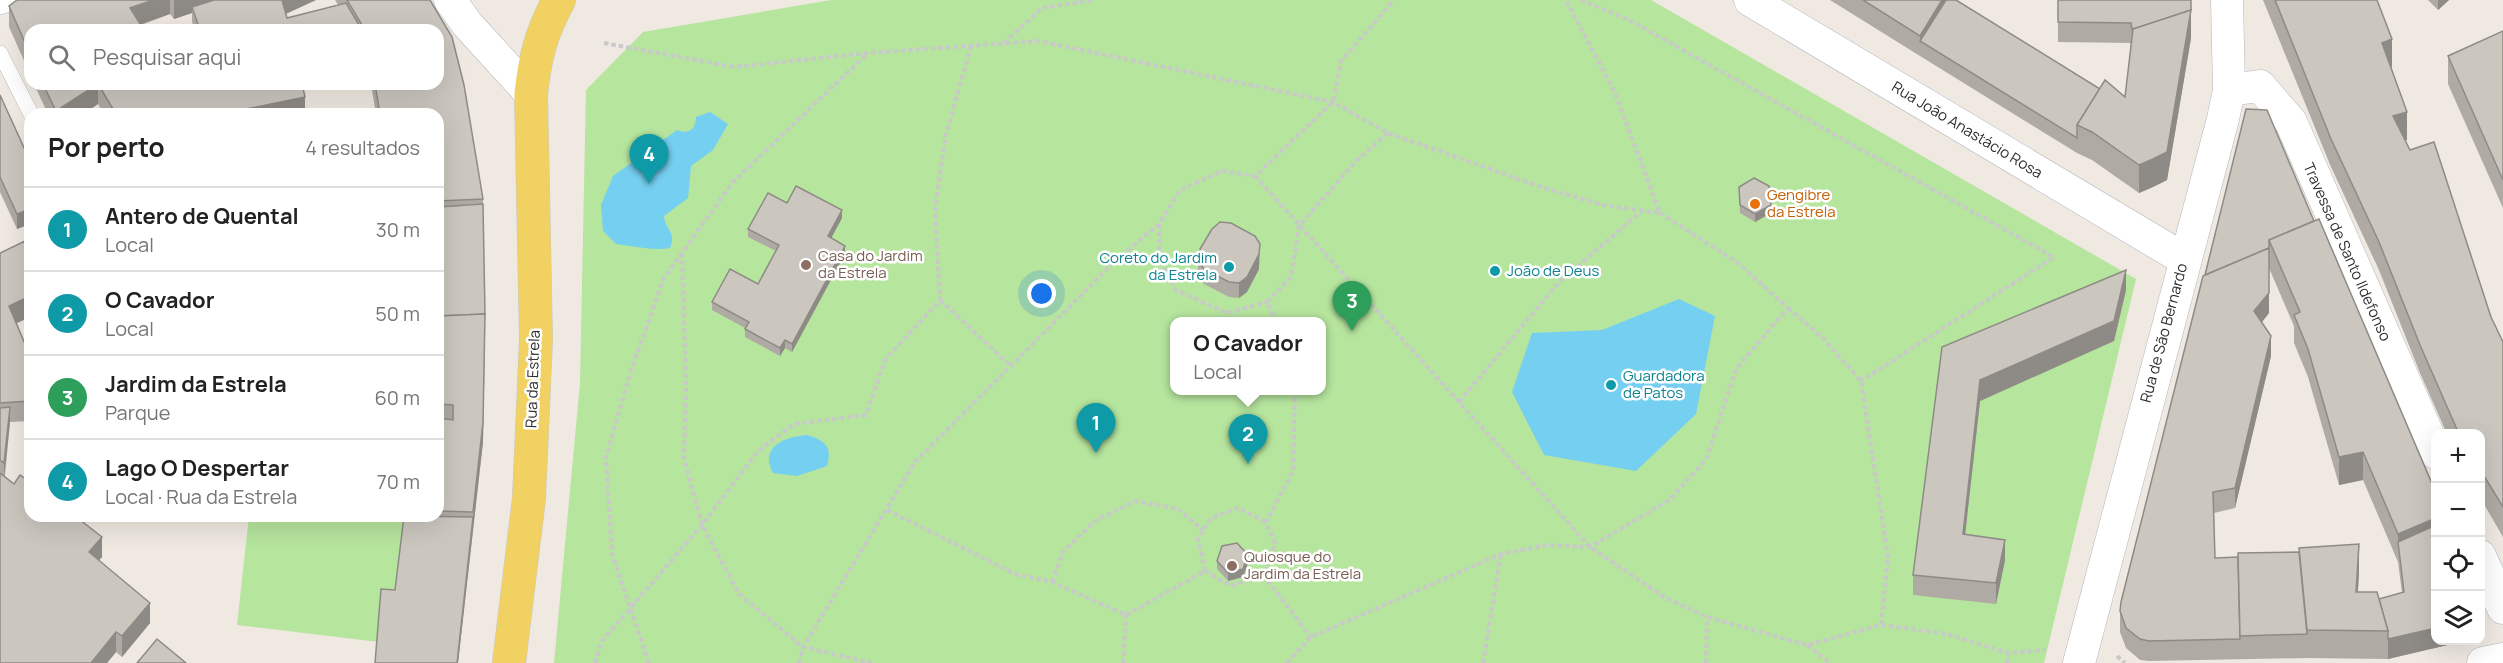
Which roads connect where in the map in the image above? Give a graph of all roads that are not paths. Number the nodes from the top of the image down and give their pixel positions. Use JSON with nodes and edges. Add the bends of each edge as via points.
{"nodes":[{"id":1,"x":21,"y":0,"type":"edge"},
{"id":2,"x":450,"y":0,"type":"edge"},
{"id":3,"x":559,"y":0,"type":"edge"},
{"id":4,"x":1750,"y":0,"type":"edge"},
{"id":5,"x":2227,"y":0,"type":"edge"},
{"id":6,"x":0,"y":7,"type":"edge"},
{"id":7,"x":0,"y":53,"type":"edge"},
{"id":8,"x":2229,"y":90,"type":"junction"},
{"id":9,"x":531,"y":94,"type":"junction"},
{"id":10,"x":28,"y":108,"type":"edge"},
{"id":11,"x":2184,"y":259,"type":"junction"},
{"id":12,"x":2431,"y":442,"type":"edge"},
{"id":13,"x":2485,"y":565,"type":"edge"},
{"id":14,"x":2503,"y":608,"type":"edge"},
{"id":15,"x":2503,"y":659,"type":"edge"},
{"id":16,"x":509,"y":663,"type":"edge"},
{"id":17,"x":2079,"y":663,"type":"edge"},
{"id":18,"x":2483,"y":663,"type":"edge"}],
"edges":[{"from":1,"to":6,"type":"lane"},
{"from":2,"to":9,"type":"street"},
{"from":3,"to":9,"type":"main road","name":"Rua da Estrela","via":[[536,53]]},
{"from":4,"to":11,"type":"street","name":"Rua João Anastácio Rosa"},
{"from":5,"to":8,"type":"street","name":"Rua de São Bernardo"},
{"from":7,"to":10,"type":"lane"},
{"from":8,"to":11,"type":"street","name":"Rua de São Bernardo"},
{"from":8,"to":12,"type":"street","name":"Travessa de Santo Ildefonso","via":[[2260,86],[2291,122]]},
{"from":9,"to":16,"type":"main road","name":"Rua da Estrela","via":[[536,339],[529,498]]},
{"from":11,"to":17,"type":"street","name":"Rua de São Bernardo"},
{"from":13,"to":14,"type":"street"},
{"from":15,"to":18,"type":"street"}]}
